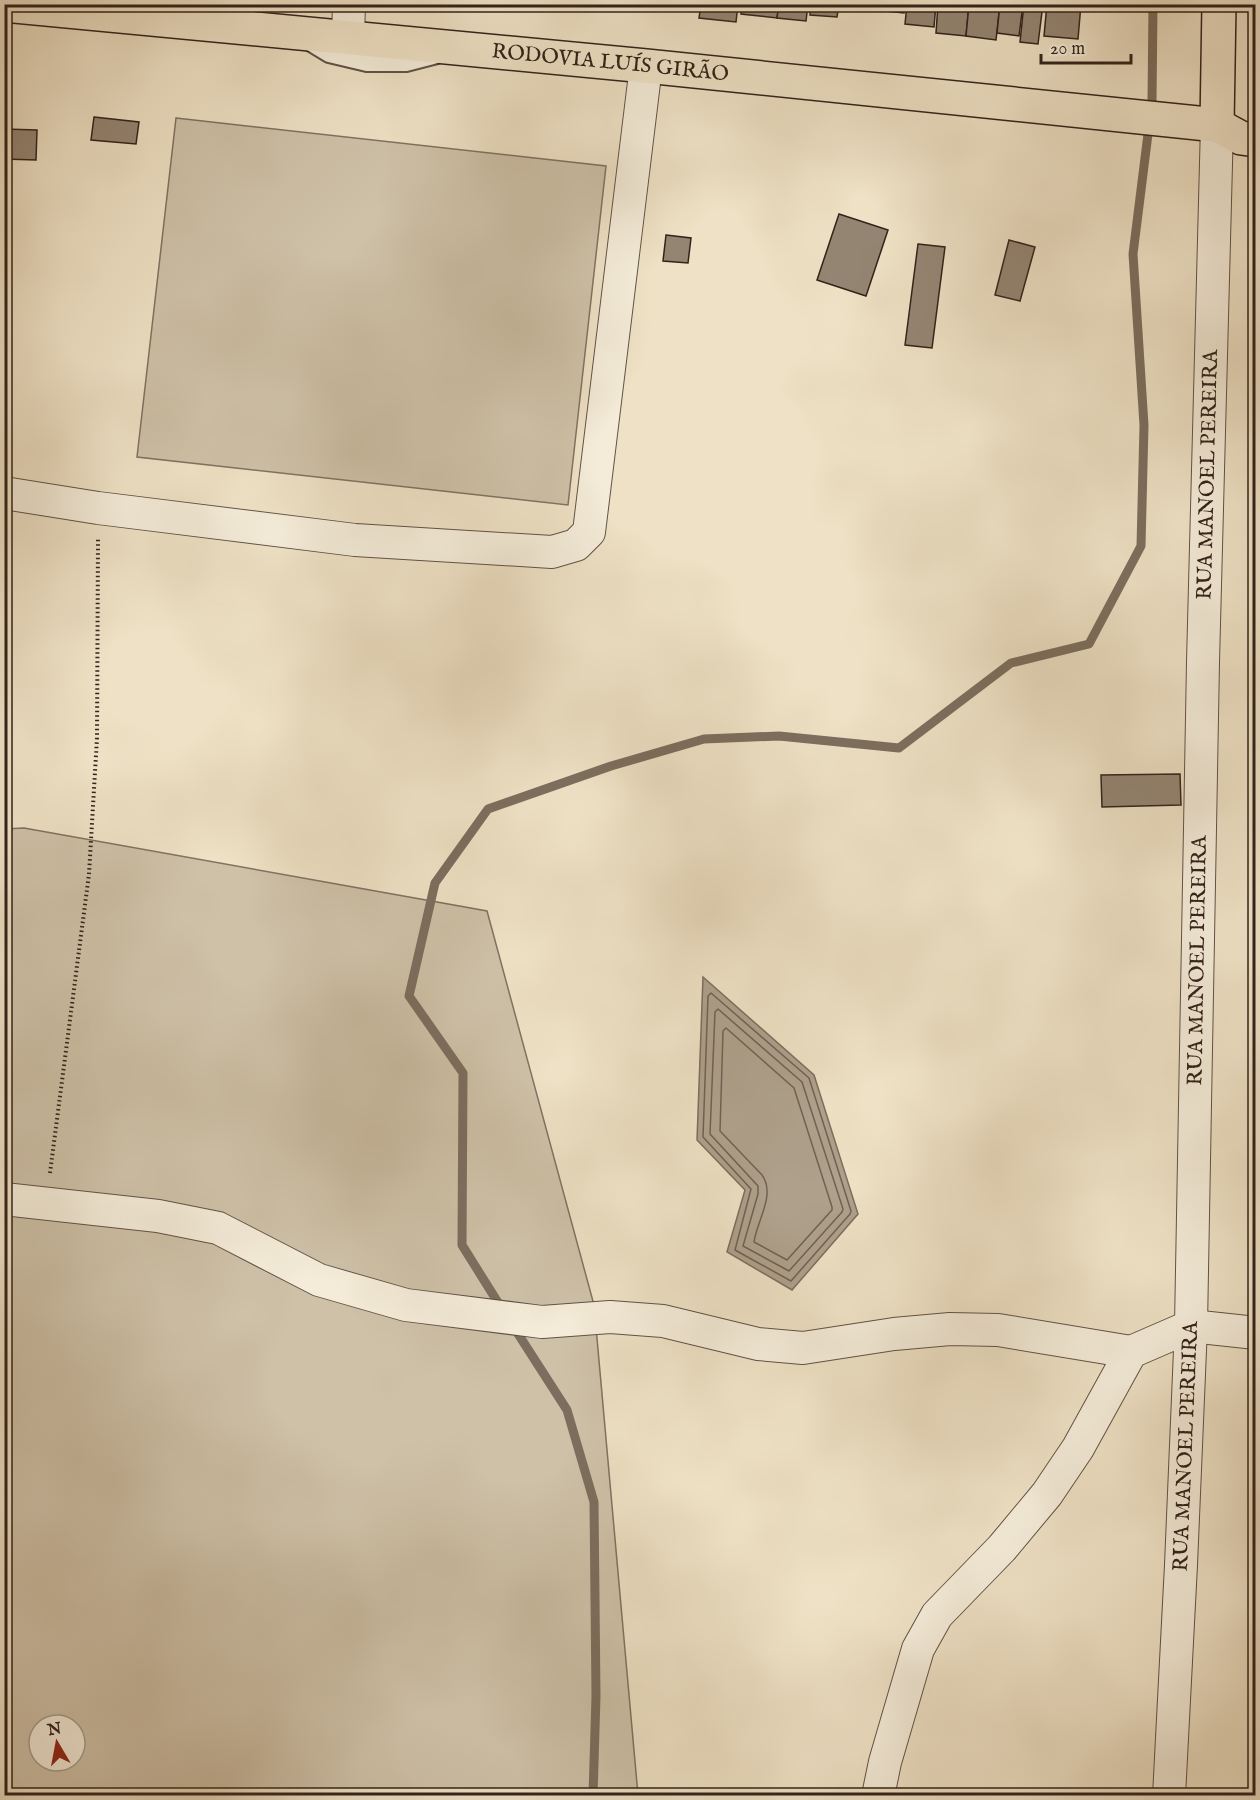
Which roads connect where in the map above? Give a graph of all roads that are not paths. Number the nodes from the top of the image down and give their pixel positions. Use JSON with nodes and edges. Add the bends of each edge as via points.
{"nodes":[{"id":1,"x":349,"y":4,"type":"edge"},
{"id":2,"x":1219,"y":4,"type":"edge"},
{"id":3,"x":4,"y":5,"type":"edge"},
{"id":4,"x":292,"y":32,"type":"junction"},
{"id":5,"x":348,"y":38,"type":"junction"},
{"id":6,"x":464,"y":48,"type":"junction"},
{"id":7,"x":646,"y":66,"type":"junction"},
{"id":8,"x":1256,"y":117,"type":"edge"},
{"id":9,"x":1216,"y":125,"type":"junction"},
{"id":10,"x":1256,"y":140,"type":"edge"},
{"id":11,"x":4,"y":493,"type":"edge"},
{"id":12,"x":4,"y":1199,"type":"edge"},
{"id":13,"x":1191,"y":1326,"type":"junction"},
{"id":14,"x":1256,"y":1333,"type":"edge"},
{"id":15,"x":1131,"y":1352,"type":"junction"},
{"id":16,"x":878,"y":1796,"type":"edge"},
{"id":17,"x":1169,"y":1796,"type":"edge"}],
"edges":[{"from":1,"to":5,"type":"street"},
{"from":2,"to":9,"type":"main road"},
{"from":3,"to":4,"type":"main road","name":"RODOVIA LUÍS GIRÃO"},
{"from":4,"to":5,"type":"main road","name":"RODOVIA LUÍS GIRÃO"},
{"from":4,"to":6,"type":"lane","via":[[329,54],[367,63],[406,63]]},
{"from":5,"to":6,"type":"main road","name":"RODOVIA LUÍS GIRÃO"},
{"from":6,"to":7,"type":"main road","name":"RODOVIA LUÍS GIRÃO"},
{"from":7,"to":9,"type":"main road","name":"RODOVIA LUÍS GIRÃO"},
{"from":7,"to":11,"type":"street","via":[[589,532],[576,545],[552,552],[355,540]]},
{"from":8,"to":9,"type":"main road","via":[[1244,116]]},
{"from":9,"to":10,"type":"main road","via":[[1241,138]]},
{"from":9,"to":13,"type":"street","name":"RUA MANOEL PEREIRA"},
{"from":12,"to":15,"type":"street","via":[[158,1216],[218,1228],[319,1280],[406,1305],[542,1322],[610,1317],[663,1321],[758,1344],[803,1348],[950,1329],[998,1330]]},
{"from":13,"to":14,"type":"street"},
{"from":13,"to":15,"type":"street"},
{"from":13,"to":17,"type":"street","name":"RUA MANOEL PEREIRA"},
{"from":15,"to":16,"type":"street","via":[[1078,1448],[1047,1494],[1002,1548],[937,1615],[918,1649]]}]}
